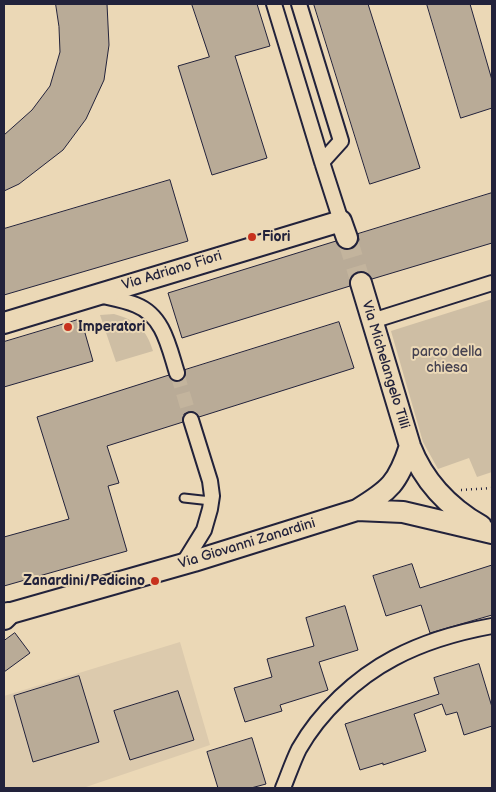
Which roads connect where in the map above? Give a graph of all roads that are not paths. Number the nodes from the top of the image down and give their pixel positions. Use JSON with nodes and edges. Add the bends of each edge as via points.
{"nodes":[{"id":1,"x":274,"y":4,"type":"edge"},
{"id":2,"x":299,"y":4,"type":"edge"},
{"id":3,"x":322,"y":162,"type":"junction"},
{"id":4,"x":344,"y":230,"type":"joint"},
{"id":5,"x":361,"y":283,"type":"tunnel mouth"},
{"id":6,"x":492,"y":283,"type":"edge"},
{"id":7,"x":96,"y":294,"type":"junction"},
{"id":8,"x":372,"y":321,"type":"junction"},
{"id":9,"x":4,"y":323,"type":"edge"},
{"id":10,"x":177,"y":373,"type":"tunnel mouth"},
{"id":11,"x":191,"y":420,"type":"tunnel mouth"},
{"id":12,"x":410,"y":446,"type":"junction"},
{"id":13,"x":184,"y":498,"type":"dead end"},
{"id":14,"x":211,"y":501,"type":"junction"},
{"id":15,"x":357,"y":510,"type":"junction"},
{"id":16,"x":492,"y":532,"type":"edge"},
{"id":17,"x":183,"y":564,"type":"junction"},
{"id":18,"x":5,"y":616,"type":"edge"},
{"id":19,"x":492,"y":626,"type":"edge"},
{"id":20,"x":283,"y":788,"type":"edge"}],
"edges":[{"from":1,"to":3,"type":"street"},
{"from":2,"to":3,"type":"street","via":[[341,141]]},
{"from":3,"to":4,"type":"street"},
{"from":4,"to":7,"type":"street","name":"Via Adriano Fiori"},
{"from":5,"to":8,"type":"street","name":"Via Michelangelo Tilli"},
{"from":6,"to":8,"type":"street"},
{"from":7,"to":9,"type":"street","name":"Via Adriano Fiori"},
{"from":7,"to":10,"type":"street","via":[[137,305],[155,318],[168,342]]},
{"from":8,"to":12,"type":"street","name":"Via Michelangelo Tilli"},
{"from":11,"to":14,"type":"street","via":[[210,481]]},
{"from":12,"to":15,"type":"street","name":"Via Michelangelo Tilli","via":[[395,481]]},
{"from":12,"to":16,"type":"street","name":"Via Michelangelo Tilli","via":[[417,464],[444,498]]},
{"from":13,"to":14,"type":"lane"},
{"from":14,"to":17,"type":"street","via":[[204,530]]},
{"from":15,"to":16,"type":"street","name":"Via Giovanni Zanardini","via":[[404,512]]},
{"from":15,"to":17,"type":"street","name":"Via Giovanni Zanardini"},
{"from":17,"to":18,"type":"street","name":"Via Giovanni Zanardini"},
{"from":19,"to":20,"type":"street","via":[[411,650],[357,683],[316,724],[299,750]]}]}
